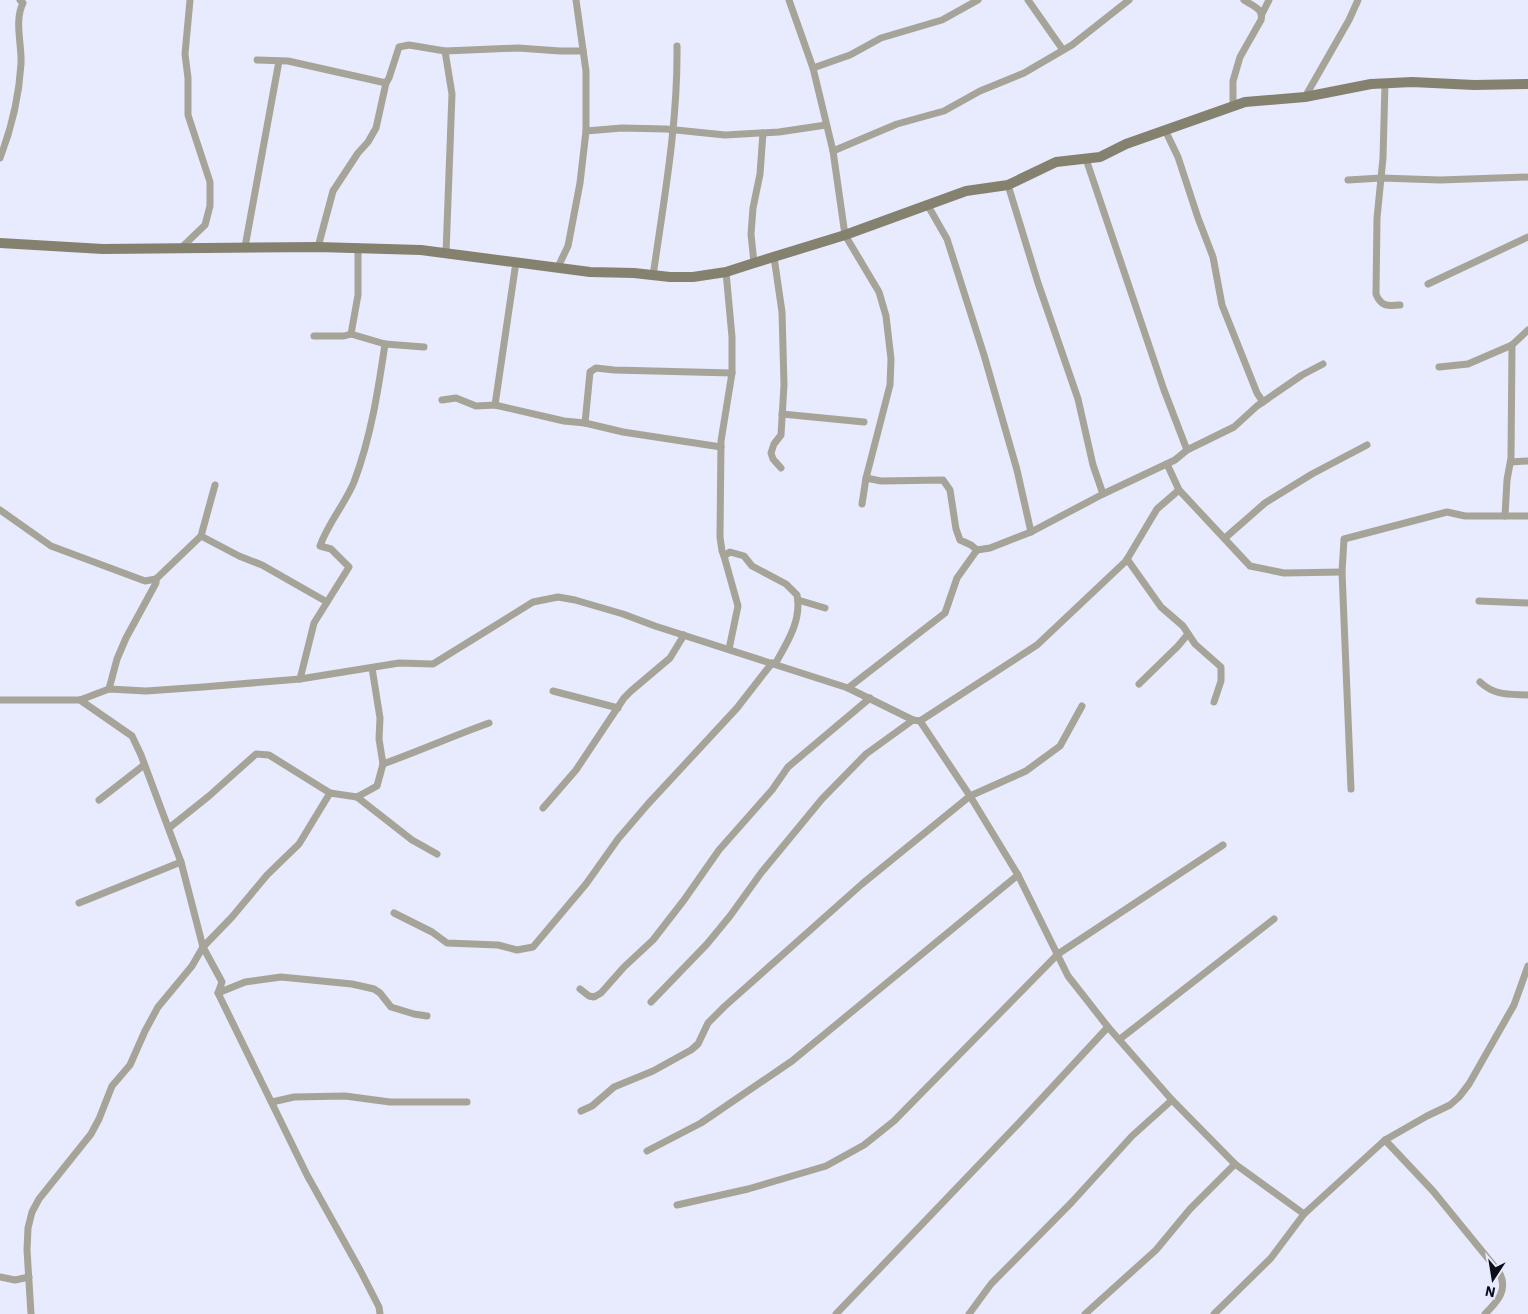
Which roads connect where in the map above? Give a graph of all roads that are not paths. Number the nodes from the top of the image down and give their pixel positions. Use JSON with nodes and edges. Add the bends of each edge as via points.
{"nodes":[{"id":1,"x":20,"y":0,"type":"edge"},
{"id":2,"x":190,"y":0,"type":"edge"},
{"id":3,"x":576,"y":0,"type":"edge"},
{"id":4,"x":789,"y":0,"type":"edge"},
{"id":5,"x":978,"y":0,"type":"edge"},
{"id":6,"x":1028,"y":0,"type":"edge"},
{"id":7,"x":1128,"y":0,"type":"edge"},
{"id":8,"x":1244,"y":0,"type":"edge"},
{"id":9,"x":1269,"y":0,"type":"edge"},
{"id":10,"x":1358,"y":0,"type":"edge"},
{"id":11,"x":1262,"y":14,"type":"junction"},
{"id":12,"x":677,"y":46,"type":"dead end"},
{"id":13,"x":583,"y":50,"type":"junction"},
{"id":14,"x":1063,"y":50,"type":"junction"},
{"id":15,"x":445,"y":51,"type":"junction"},
{"id":16,"x":257,"y":60,"type":"dead end"},
{"id":17,"x":279,"y":61,"type":"junction"},
{"id":18,"x":813,"y":68,"type":"junction"},
{"id":19,"x":386,"y":83,"type":"junction"},
{"id":20,"x":1385,"y":83,"type":"junction"},
{"id":21,"x":1528,"y":84,"type":"edge"},
{"id":22,"x":1305,"y":97,"type":"junction"},
{"id":23,"x":1233,"y":106,"type":"junction"},
{"id":24,"x":826,"y":125,"type":"junction"},
{"id":25,"x":674,"y":130,"type":"junction"},
{"id":26,"x":1165,"y":130,"type":"junction"},
{"id":27,"x":586,"y":131,"type":"junction"},
{"id":28,"x":763,"y":133,"type":"junction"},
{"id":29,"x":832,"y":151,"type":"junction"},
{"id":30,"x":0,"y":158,"type":"edge"},
{"id":31,"x":1086,"y":159,"type":"junction"},
{"id":32,"x":1528,"y":177,"type":"edge"},
{"id":33,"x":1382,"y":178,"type":"junction"},
{"id":34,"x":1348,"y":180,"type":"dead end"},
{"id":35,"x":1008,"y":185,"type":"junction"},
{"id":36,"x":927,"y":204,"type":"junction"},
{"id":37,"x":845,"y":235,"type":"junction"},
{"id":38,"x":1528,"y":237,"type":"edge"},
{"id":39,"x":0,"y":242,"type":"edge"},
{"id":40,"x":245,"y":247,"type":"junction"},
{"id":41,"x":318,"y":247,"type":"junction"},
{"id":42,"x":181,"y":248,"type":"junction"},
{"id":43,"x":358,"y":248,"type":"junction"},
{"id":44,"x":446,"y":253,"type":"junction"},
{"id":45,"x":774,"y":257,"type":"junction"},
{"id":46,"x":516,"y":262,"type":"junction"},
{"id":47,"x":754,"y":264,"type":"junction"},
{"id":48,"x":558,"y":267,"type":"junction"},
{"id":49,"x":726,"y":272,"type":"junction"},
{"id":50,"x":653,"y":276,"type":"junction"},
{"id":51,"x":1428,"y":284,"type":"dead end"},
{"id":52,"x":1400,"y":305,"type":"dead end"},
{"id":53,"x":1528,"y":330,"type":"edge"},
{"id":54,"x":351,"y":334,"type":"junction"},
{"id":55,"x":314,"y":336,"type":"dead end"},
{"id":56,"x":385,"y":344,"type":"junction"},
{"id":57,"x":1512,"y":345,"type":"junction"},
{"id":58,"x":424,"y":347,"type":"dead end"},
{"id":59,"x":1322,"y":364,"type":"dead end"},
{"id":60,"x":1439,"y":367,"type":"dead end"},
{"id":61,"x":732,"y":373,"type":"junction"},
{"id":62,"x":442,"y":400,"type":"dead end"},
{"id":63,"x":1263,"y":402,"type":"junction"},
{"id":64,"x":495,"y":405,"type":"junction"},
{"id":65,"x":782,"y":414,"type":"junction"},
{"id":66,"x":864,"y":422,"type":"dead end"},
{"id":67,"x":585,"y":423,"type":"junction"},
{"id":68,"x":1367,"y":445,"type":"dead end"},
{"id":69,"x":720,"y":447,"type":"junction"},
{"id":70,"x":1187,"y":450,"type":"junction"},
{"id":71,"x":1528,"y":461,"type":"edge"},
{"id":72,"x":1511,"y":462,"type":"junction"},
{"id":73,"x":1167,"y":464,"type":"junction"},
{"id":74,"x":782,"y":468,"type":"dead end"},
{"id":75,"x":866,"y":478,"type":"junction"},
{"id":76,"x":215,"y":485,"type":"dead end"},
{"id":77,"x":1179,"y":490,"type":"junction"},
{"id":78,"x":1103,"y":494,"type":"junction"},
{"id":79,"x":862,"y":504,"type":"dead end"},
{"id":80,"x":0,"y":510,"type":"edge"},
{"id":81,"x":1505,"y":516,"type":"junction"},
{"id":82,"x":1528,"y":516,"type":"edge"},
{"id":83,"x":1031,"y":532,"type":"junction"},
{"id":84,"x":201,"y":536,"type":"junction"},
{"id":85,"x":1225,"y":538,"type":"junction"},
{"id":86,"x":977,"y":550,"type":"junction"},
{"id":87,"x":724,"y":556,"type":"junction"},
{"id":88,"x":1127,"y":559,"type":"junction"},
{"id":89,"x":1342,"y":572,"type":"junction"},
{"id":90,"x":156,"y":578,"type":"junction"},
{"id":91,"x":798,"y":600,"type":"junction"},
{"id":92,"x":1479,"y":601,"type":"dead end"},
{"id":93,"x":327,"y":602,"type":"junction"},
{"id":94,"x":1528,"y":603,"type":"edge"},
{"id":95,"x":825,"y":608,"type":"dead end"},
{"id":96,"x":1188,"y":634,"type":"junction"},
{"id":97,"x":684,"y":635,"type":"junction"},
{"id":98,"x":729,"y":649,"type":"junction"},
{"id":99,"x":774,"y":663,"type":"junction"},
{"id":100,"x":372,"y":668,"type":"junction"},
{"id":101,"x":300,"y":679,"type":"junction"},
{"id":102,"x":1480,"y":682,"type":"dead end"},
{"id":103,"x":1139,"y":684,"type":"dead end"},
{"id":104,"x":848,"y":688,"type":"junction"},
{"id":105,"x":108,"y":689,"type":"junction"},
{"id":106,"x":553,"y":691,"type":"dead end"},
{"id":107,"x":1528,"y":695,"type":"edge"},
{"id":108,"x":870,"y":698,"type":"junction"},
{"id":109,"x":0,"y":700,"type":"edge"},
{"id":110,"x":80,"y":700,"type":"junction"},
{"id":111,"x":1214,"y":702,"type":"dead end"},
{"id":112,"x":1082,"y":706,"type":"dead end"},
{"id":113,"x":618,"y":708,"type":"junction"},
{"id":114,"x":916,"y":721,"type":"junction"},
{"id":115,"x":489,"y":723,"type":"dead end"},
{"id":116,"x":383,"y":764,"type":"junction"},
{"id":117,"x":144,"y":765,"type":"junction"},
{"id":118,"x":1351,"y":789,"type":"dead end"},
{"id":119,"x":330,"y":793,"type":"junction"},
{"id":120,"x":357,"y":796,"type":"junction"},
{"id":121,"x":970,"y":796,"type":"junction"},
{"id":122,"x":99,"y":800,"type":"dead end"},
{"id":123,"x":543,"y":808,"type":"dead end"},
{"id":124,"x":169,"y":828,"type":"junction"},
{"id":125,"x":1223,"y":846,"type":"dead end"},
{"id":126,"x":437,"y":854,"type":"dead end"},
{"id":127,"x":181,"y":862,"type":"junction"},
{"id":128,"x":1018,"y":875,"type":"junction"},
{"id":129,"x":79,"y":903,"type":"dead end"},
{"id":130,"x":394,"y":912,"type":"dead end"},
{"id":131,"x":1274,"y":919,"type":"dead end"},
{"id":132,"x":203,"y":947,"type":"junction"},
{"id":133,"x":1058,"y":954,"type":"junction"},
{"id":134,"x":1528,"y":966,"type":"edge"},
{"id":135,"x":580,"y":989,"type":"dead end"},
{"id":136,"x":218,"y":993,"type":"junction"},
{"id":137,"x":651,"y":1002,"type":"dead end"},
{"id":138,"x":427,"y":1016,"type":"dead end"},
{"id":139,"x":1108,"y":1027,"type":"junction"},
{"id":140,"x":1120,"y":1039,"type":"junction"},
{"id":141,"x":1172,"y":1100,"type":"junction"},
{"id":142,"x":272,"y":1102,"type":"junction"},
{"id":143,"x":467,"y":1102,"type":"dead end"},
{"id":144,"x":581,"y":1111,"type":"dead end"},
{"id":145,"x":1385,"y":1140,"type":"junction"},
{"id":146,"x":647,"y":1151,"type":"dead end"},
{"id":147,"x":1234,"y":1164,"type":"junction"},
{"id":148,"x":677,"y":1205,"type":"dead end"},
{"id":149,"x":1304,"y":1214,"type":"junction"},
{"id":150,"x":0,"y":1277,"type":"edge"},
{"id":151,"x":28,"y":1277,"type":"junction"},
{"id":152,"x":31,"y":1314,"type":"edge"},
{"id":153,"x":380,"y":1314,"type":"edge"},
{"id":154,"x":836,"y":1314,"type":"edge"},
{"id":155,"x":968,"y":1314,"type":"edge"},
{"id":156,"x":1085,"y":1314,"type":"edge"},
{"id":157,"x":1214,"y":1314,"type":"edge"},
{"id":158,"x":1484,"y":1314,"type":"edge"}],
"edges":[{"from":1,"to":30,"type":"street","via":[[23,3],[18,12],[21,62],[16,106]]},
{"from":2,"to":42,"type":"street","via":[[185,54],[188,115],[210,182],[210,206],[205,225]]},
{"from":3,"to":13,"type":"street"},
{"from":4,"to":18,"type":"street"},
{"from":5,"to":18,"type":"street","via":[[942,20],[881,38]]},
{"from":6,"to":14,"type":"street"},
{"from":7,"to":14,"type":"street"},
{"from":8,"to":11,"type":"street"},
{"from":9,"to":11,"type":"street"},
{"from":10,"to":22,"type":"street"},
{"from":11,"to":23,"type":"street","via":[[1240,57],[1233,81]]},
{"from":12,"to":25,"type":"street"},
{"from":13,"to":15,"type":"street"},
{"from":13,"to":27,"type":"street"},
{"from":14,"to":29,"type":"street","via":[[1024,73],[980,91],[944,111],[897,124]]},
{"from":15,"to":19,"type":"street","via":[[409,45],[398,47]]},
{"from":15,"to":44,"type":"street","via":[[452,94]]},
{"from":16,"to":17,"type":"street"},
{"from":17,"to":19,"type":"street"},
{"from":17,"to":40,"type":"street"},
{"from":18,"to":24,"type":"street"},
{"from":19,"to":41,"type":"street","via":[[376,128],[333,191]]},
{"from":20,"to":21,"type":"street"},
{"from":20,"to":22,"type":"street"},
{"from":20,"to":33,"type":"street"},
{"from":22,"to":23,"type":"street"},
{"from":23,"to":26,"type":"street"},
{"from":24,"to":28,"type":"street"},
{"from":24,"to":29,"type":"street"},
{"from":25,"to":27,"type":"street","via":[[622,128]]},
{"from":25,"to":28,"type":"street","via":[[725,135]]},
{"from":25,"to":50,"type":"street"},
{"from":26,"to":31,"type":"street","via":[[1100,157]]},
{"from":26,"to":63,"type":"street","via":[[1178,157],[1210,248],[1222,305],[1256,393]]},
{"from":27,"to":48,"type":"street","via":[[568,246]]},
{"from":28,"to":47,"type":"street","via":[[751,234]]},
{"from":29,"to":37,"type":"street"},
{"from":31,"to":35,"type":"street","via":[[1056,162]]},
{"from":31,"to":70,"type":"street"},
{"from":32,"to":33,"type":"street"},
{"from":33,"to":34,"type":"street"},
{"from":33,"to":52,"type":"street","via":[[1377,218],[1376,294],[1384,305]]},
{"from":35,"to":36,"type":"street","via":[[966,191]]},
{"from":35,"to":78,"type":"street","via":[[1078,399]]},
{"from":36,"to":37,"type":"street"},
{"from":36,"to":83,"type":"street","via":[[947,238],[1017,470]]},
{"from":37,"to":45,"type":"street"},
{"from":37,"to":75,"type":"street","via":[[879,292],[886,316],[891,359],[888,394]]},
{"from":38,"to":51,"type":"street"},
{"from":39,"to":42,"type":"street","via":[[104,249]]},
{"from":40,"to":41,"type":"street"},
{"from":40,"to":42,"type":"street"},
{"from":41,"to":43,"type":"street"},
{"from":43,"to":44,"type":"street"},
{"from":43,"to":54,"type":"street","via":[[358,295]]},
{"from":44,"to":46,"type":"street"},
{"from":45,"to":47,"type":"street"},
{"from":45,"to":65,"type":"street","via":[[782,312]]},
{"from":46,"to":48,"type":"street"},
{"from":46,"to":64,"type":"street"},
{"from":47,"to":49,"type":"street"},
{"from":48,"to":50,"type":"street"},
{"from":49,"to":50,"type":"street","via":[[693,277]]},
{"from":49,"to":61,"type":"street"},
{"from":53,"to":57,"type":"street"},
{"from":54,"to":55,"type":"street"},
{"from":54,"to":56,"type":"street"},
{"from":56,"to":58,"type":"street"},
{"from":56,"to":93,"type":"street","via":[[375,411],[353,482],[320,546],[331,549],[349,567]]},
{"from":57,"to":60,"type":"street","via":[[1464,366]]},
{"from":57,"to":72,"type":"street"},
{"from":59,"to":63,"type":"street"},
{"from":61,"to":67,"type":"street","via":[[596,368],[590,372]]},
{"from":61,"to":69,"type":"street"},
{"from":62,"to":64,"type":"street","via":[[456,398],[476,406]]},
{"from":63,"to":70,"type":"street","via":[[1234,428]]},
{"from":64,"to":67,"type":"street"},
{"from":65,"to":66,"type":"street"},
{"from":65,"to":74,"type":"street","via":[[781,435],[771,453]]},
{"from":67,"to":69,"type":"street"},
{"from":68,"to":85,"type":"street","via":[[1265,503]]},
{"from":69,"to":87,"type":"street","via":[[720,537]]},
{"from":70,"to":73,"type":"street"},
{"from":71,"to":72,"type":"street"},
{"from":72,"to":81,"type":"street"},
{"from":73,"to":77,"type":"street"},
{"from":73,"to":78,"type":"street"},
{"from":75,"to":79,"type":"street"},
{"from":75,"to":86,"type":"street","via":[[881,481],[943,480],[950,490],[960,540]]},
{"from":76,"to":84,"type":"street"},
{"from":77,"to":85,"type":"street"},
{"from":77,"to":88,"type":"street","via":[[1156,509]]},
{"from":78,"to":83,"type":"street"},
{"from":80,"to":90,"type":"street","via":[[51,546],[146,581]]},
{"from":81,"to":82,"type":"street"},
{"from":81,"to":89,"type":"street","via":[[1465,516],[1447,512],[1344,539]]},
{"from":83,"to":86,"type":"street"},
{"from":84,"to":90,"type":"street"},
{"from":84,"to":93,"type":"street","via":[[262,565]]},
{"from":85,"to":89,"type":"street","via":[[1250,566],[1284,573]]},
{"from":86,"to":104,"type":"street","via":[[957,578],[945,613]]},
{"from":87,"to":91,"type":"street","via":[[730,552],[744,556],[752,566],[793,589]]},
{"from":87,"to":98,"type":"street","via":[[738,606]]},
{"from":88,"to":96,"type":"street","via":[[1161,607]]},
{"from":88,"to":114,"type":"street","via":[[1037,645]]},
{"from":89,"to":118,"type":"street"},
{"from":90,"to":105,"type":"street","via":[[156,584],[126,638]]},
{"from":91,"to":95,"type":"street"},
{"from":91,"to":99,"type":"street","via":[[793,633]]},
{"from":92,"to":94,"type":"street"},
{"from":93,"to":101,"type":"street","via":[[314,623]]},
{"from":96,"to":103,"type":"street"},
{"from":96,"to":111,"type":"street","via":[[1220,667],[1221,681]]},
{"from":97,"to":98,"type":"street"},
{"from":97,"to":100,"type":"street","via":[[558,597],[533,602],[433,664],[399,662]]},
{"from":97,"to":113,"type":"street","via":[[670,658],[631,691]]},
{"from":98,"to":99,"type":"street"},
{"from":99,"to":104,"type":"street"},
{"from":99,"to":130,"type":"street","via":[[618,839],[580,892],[533,947],[517,950],[498,945],[447,943]]},
{"from":100,"to":101,"type":"street"},
{"from":100,"to":116,"type":"street"},
{"from":101,"to":105,"type":"street","via":[[146,691]]},
{"from":102,"to":107,"type":"street","via":[[1501,694]]},
{"from":104,"to":108,"type":"street"},
{"from":105,"to":110,"type":"street"},
{"from":106,"to":113,"type":"street"},
{"from":108,"to":114,"type":"street"},
{"from":108,"to":135,"type":"street","via":[[788,767],[719,850],[653,940],[601,994],[589,996]]},
{"from":109,"to":110,"type":"street"},
{"from":110,"to":117,"type":"street","via":[[132,736]]},
{"from":112,"to":121,"type":"street","via":[[1060,746],[1026,771]]},
{"from":113,"to":123,"type":"street","via":[[576,770]]},
{"from":114,"to":121,"type":"street"},
{"from":114,"to":137,"type":"street","via":[[866,754],[822,799],[707,944]]},
{"from":115,"to":116,"type":"street"},
{"from":116,"to":120,"type":"street","via":[[377,786]]},
{"from":117,"to":122,"type":"street"},
{"from":117,"to":124,"type":"street"},
{"from":119,"to":120,"type":"street"},
{"from":119,"to":124,"type":"street","via":[[269,755],[256,754]]},
{"from":119,"to":132,"type":"street","via":[[299,844]]},
{"from":120,"to":126,"type":"street","via":[[412,840]]},
{"from":121,"to":128,"type":"street"},
{"from":121,"to":144,"type":"street","via":[[862,884],[725,1006],[708,1023],[698,1044],[653,1071],[614,1088]]},
{"from":124,"to":127,"type":"street"},
{"from":125,"to":133,"type":"street"},
{"from":127,"to":129,"type":"street"},
{"from":127,"to":132,"type":"street"},
{"from":128,"to":133,"type":"street"},
{"from":128,"to":146,"type":"street","via":[[792,1061],[700,1123]]},
{"from":131,"to":140,"type":"street"},
{"from":132,"to":136,"type":"street","via":[[222,982]]},
{"from":132,"to":151,"type":"street","via":[[154,1014],[130,1065],[112,1086],[91,1134],[32,1212],[27,1242]]},
{"from":133,"to":139,"type":"street","via":[[1068,976]]},
{"from":133,"to":148,"type":"street","via":[[894,1121],[864,1145],[826,1166]]},
{"from":134,"to":145,"type":"street","via":[[1514,1005],[1459,1097]]},
{"from":136,"to":138,"type":"street","via":[[245,982],[282,977],[352,984],[374,989],[391,1007]]},
{"from":136,"to":142,"type":"street"},
{"from":139,"to":140,"type":"street"},
{"from":139,"to":154,"type":"street"},
{"from":140,"to":141,"type":"street"},
{"from":141,"to":147,"type":"street"},
{"from":141,"to":155,"type":"street","via":[[1132,1136],[991,1284]]},
{"from":142,"to":143,"type":"street","via":[[294,1097],[345,1096],[390,1102]]},
{"from":142,"to":153,"type":"street","via":[[306,1175]]},
{"from":145,"to":149,"type":"street"},
{"from":145,"to":158,"type":"street","via":[[1433,1191],[1504,1280],[1499,1299]]},
{"from":147,"to":149,"type":"street"},
{"from":147,"to":156,"type":"street","via":[[1156,1250]]},
{"from":149,"to":157,"type":"street","via":[[1271,1258]]},
{"from":150,"to":151,"type":"street","via":[[15,1280]]},
{"from":151,"to":152,"type":"street"}]}
